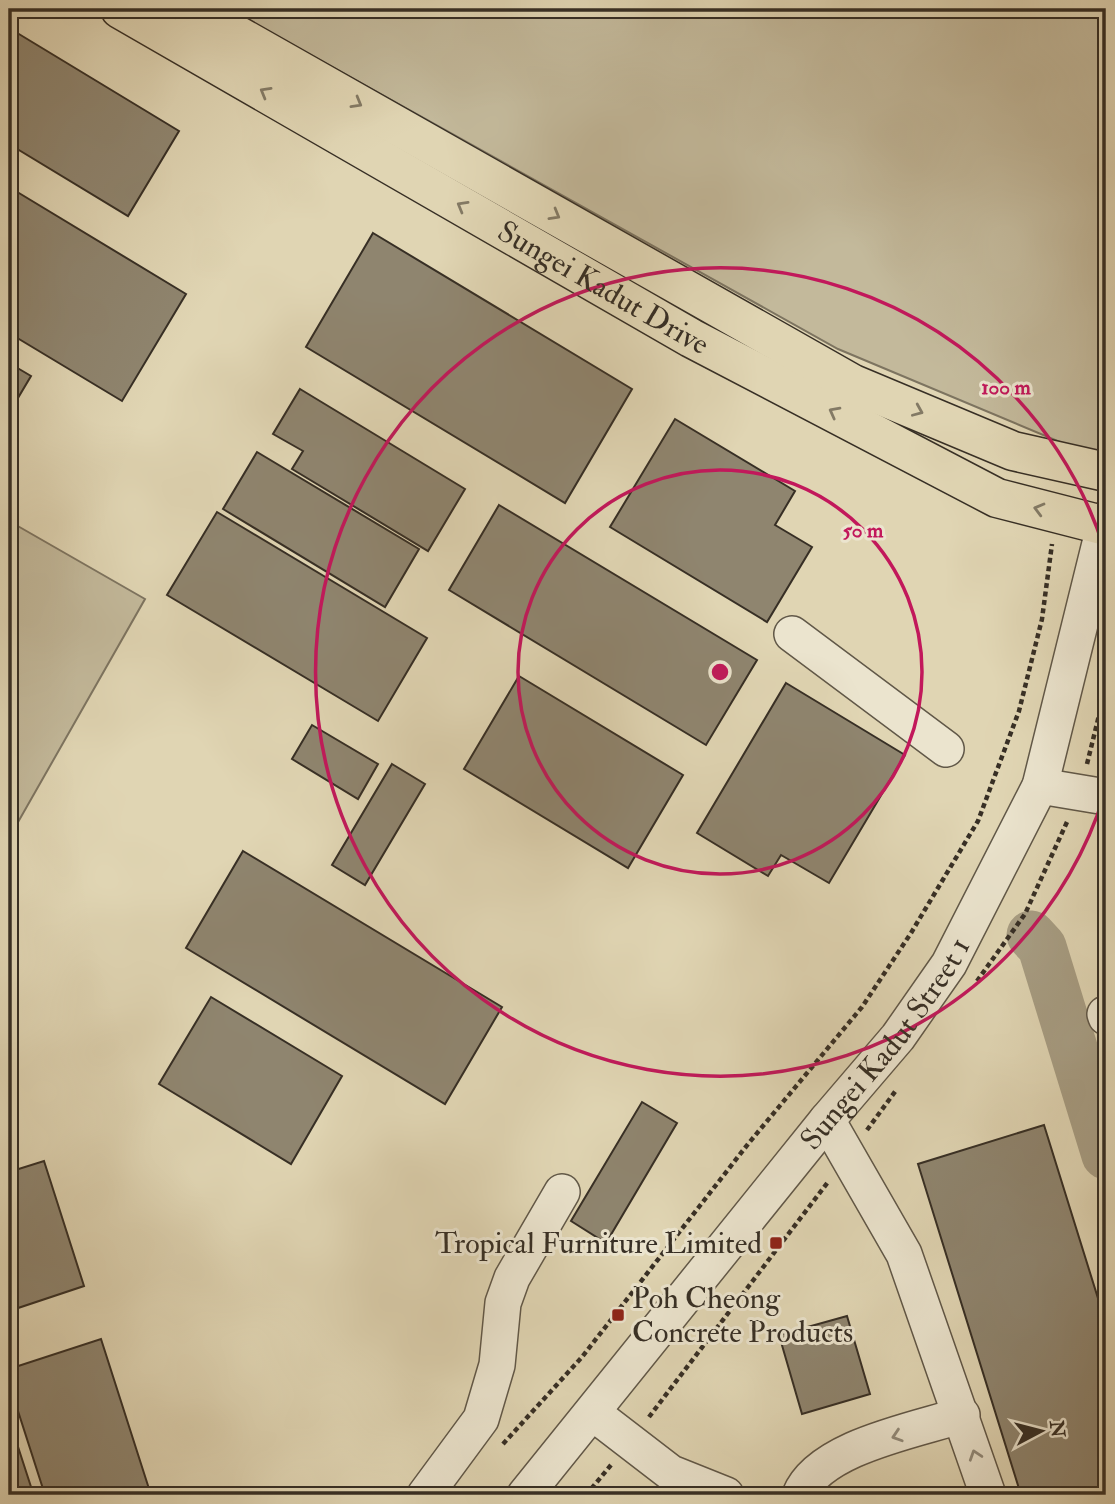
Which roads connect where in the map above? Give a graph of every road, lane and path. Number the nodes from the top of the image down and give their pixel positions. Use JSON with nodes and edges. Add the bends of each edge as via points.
{"nodes":[{"id":1,"x":120,"y":9,"type":"edge"},
{"id":2,"x":191,"y":9,"type":"edge"},
{"id":3,"x":1106,"y":472,"type":"edge"},
{"id":4,"x":1059,"y":514,"type":"junction"},
{"id":5,"x":1106,"y":524,"type":"edge"},
{"id":6,"x":792,"y":634,"type":"dead end"},
{"id":7,"x":946,"y":749,"type":"dead end"},
{"id":8,"x":1040,"y":786,"type":"junction"},
{"id":9,"x":1106,"y":797,"type":"edge"},
{"id":10,"x":827,"y":1119,"type":"junction"},
{"id":11,"x":562,"y":1192,"type":"dead end"},
{"id":12,"x":593,"y":1413,"type":"junction"},
{"id":13,"x":962,"y":1415,"type":"junction"},
{"id":14,"x":501,"y":1447,"type":"dead end"},
{"id":15,"x":792,"y":1494,"type":"edge"},
{"id":16,"x":425,"y":1495,"type":"edge"},
{"id":17,"x":525,"y":1495,"type":"edge"},
{"id":18,"x":726,"y":1495,"type":"edge"},
{"id":19,"x":988,"y":1495,"type":"edge"}],
"edges":[{"from":4,"to":1,"type":"main road","name":"Sungei Kadut Drive","one_way":true,"via":[[998,498],[691,338]]},
{"from":2,"to":3,"type":"main road","name":"Sungei Kadut Drive","one_way":true,"via":[[853,384],[1013,451]]},
{"from":4,"to":5,"type":"main road","name":"Sungei Kadut Drive"},
{"from":4,"to":14,"type":"path","via":[[1046,569],[1042,619],[1019,710],[978,821],[862,1007],[582,1357]]},
{"from":5,"to":8,"type":"street","name":"Sungei Kadut Street 1"},
{"from":6,"to":7,"type":"street"},
{"from":8,"to":9,"type":"street"},
{"from":8,"to":10,"type":"street","name":"Sungei Kadut Street 1","via":[[949,964],[898,1037]]},
{"from":10,"to":12,"type":"street","name":"Sungei Kadut Street 1"},
{"from":10,"to":13,"type":"street","via":[[904,1254]]},
{"from":11,"to":16,"type":"street","via":[[512,1278],[503,1303],[497,1365],[481,1419]]},
{"from":12,"to":17,"type":"street","name":"Sungei Kadut Street 1"},
{"from":12,"to":18,"type":"street","via":[[671,1473]]},
{"from":13,"to":15,"type":"street","one_way":true,"via":[[847,1452]]},
{"from":19,"to":13,"type":"street","one_way":true}]}
